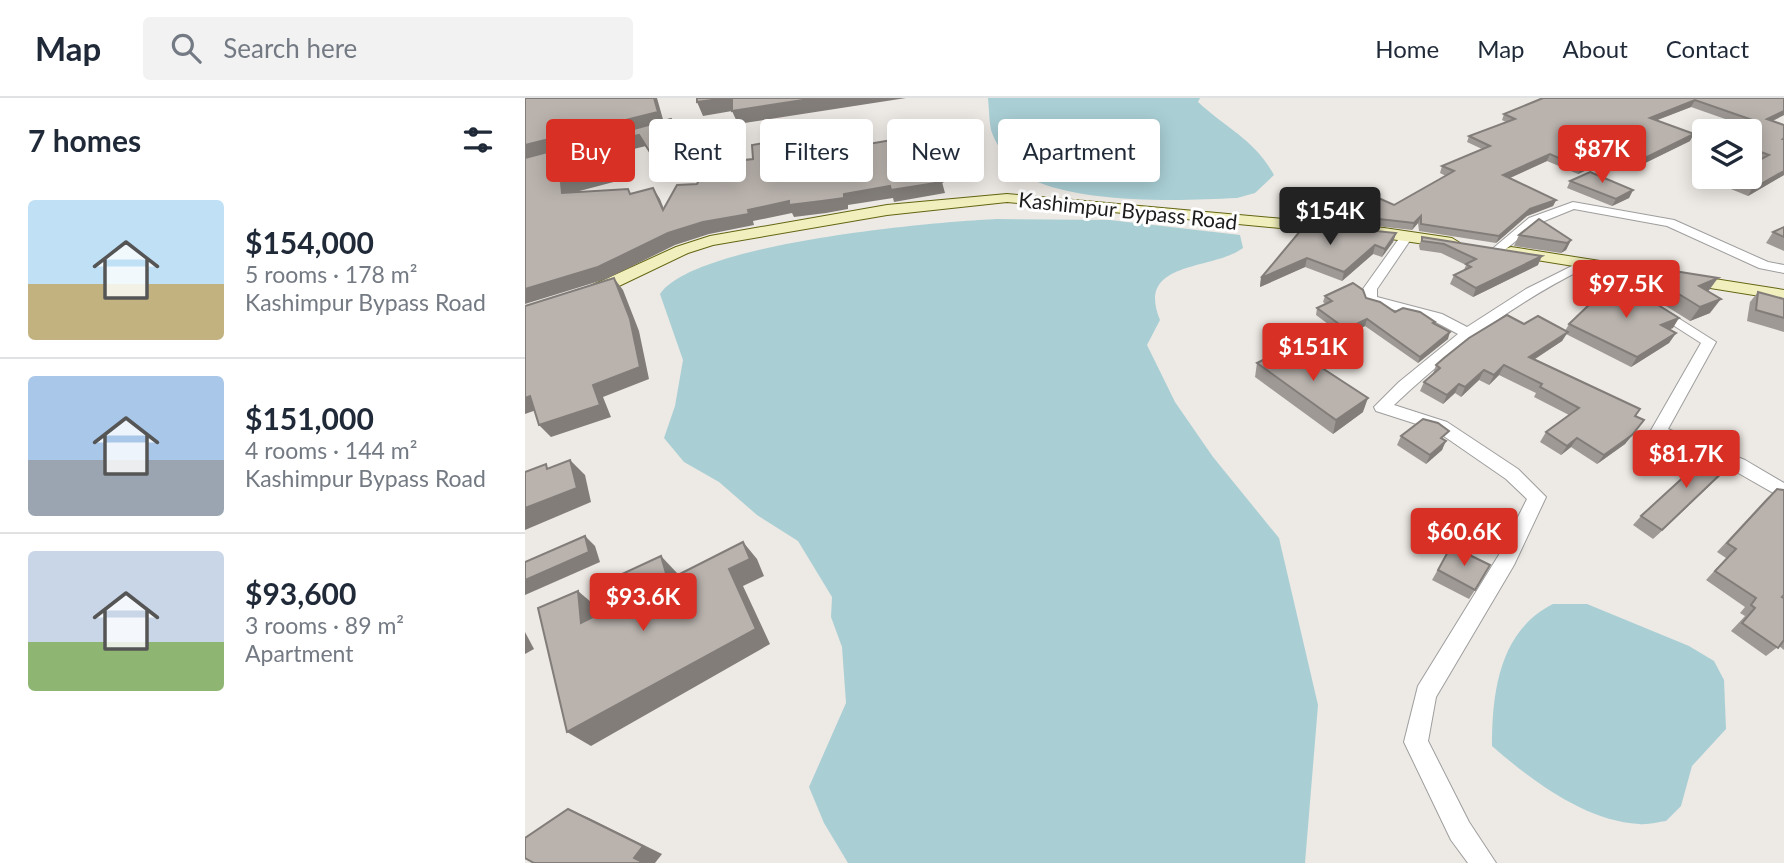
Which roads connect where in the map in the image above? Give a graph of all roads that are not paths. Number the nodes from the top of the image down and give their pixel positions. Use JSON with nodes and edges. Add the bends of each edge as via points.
{"nodes":[{"id":1,"x":1407,"y":236,"type":"junction"},
{"id":2,"x":1484,"y":248,"type":"junction"},
{"id":3,"x":1585,"y":263,"type":"junction"},
{"id":4,"x":1784,"y":269,"type":"edge"},
{"id":5,"x":1784,"y":295,"type":"edge"},
{"id":6,"x":580,"y":297,"type":"edge"},
{"id":7,"x":1469,"y":334,"type":"junction"},
{"id":8,"x":1784,"y":492,"type":"edge"},
{"id":9,"x":1483,"y":863,"type":"edge"}],
"edges":[{"from":1,"to":2,"type":"main road","name":"Kashimpur Bypass Road"},
{"from":1,"to":6,"type":"main road","name":"Kashimpur Bypass Road","via":[[1105,205],[985,200],[887,211],[710,241]]},
{"from":1,"to":7,"type":"street","via":[[1370,289],[1370,299],[1437,317]]},
{"from":2,"to":3,"type":"main road","name":"Kashimpur Bypass Road"},
{"from":2,"to":4,"type":"street","via":[[1573,205],[1670,223]]},
{"from":3,"to":5,"type":"main road","name":"Kashimpur Bypass Road"},
{"from":3,"to":7,"type":"street","via":[[1544,282]]},
{"from":3,"to":8,"type":"street","via":[[1709,342],[1658,432],[1739,465]]},
{"from":7,"to":9,"type":"street","via":[[1382,407],[1441,426],[1512,474],[1537,497],[1507,559],[1426,694],[1416,742],[1459,831]]}]}
